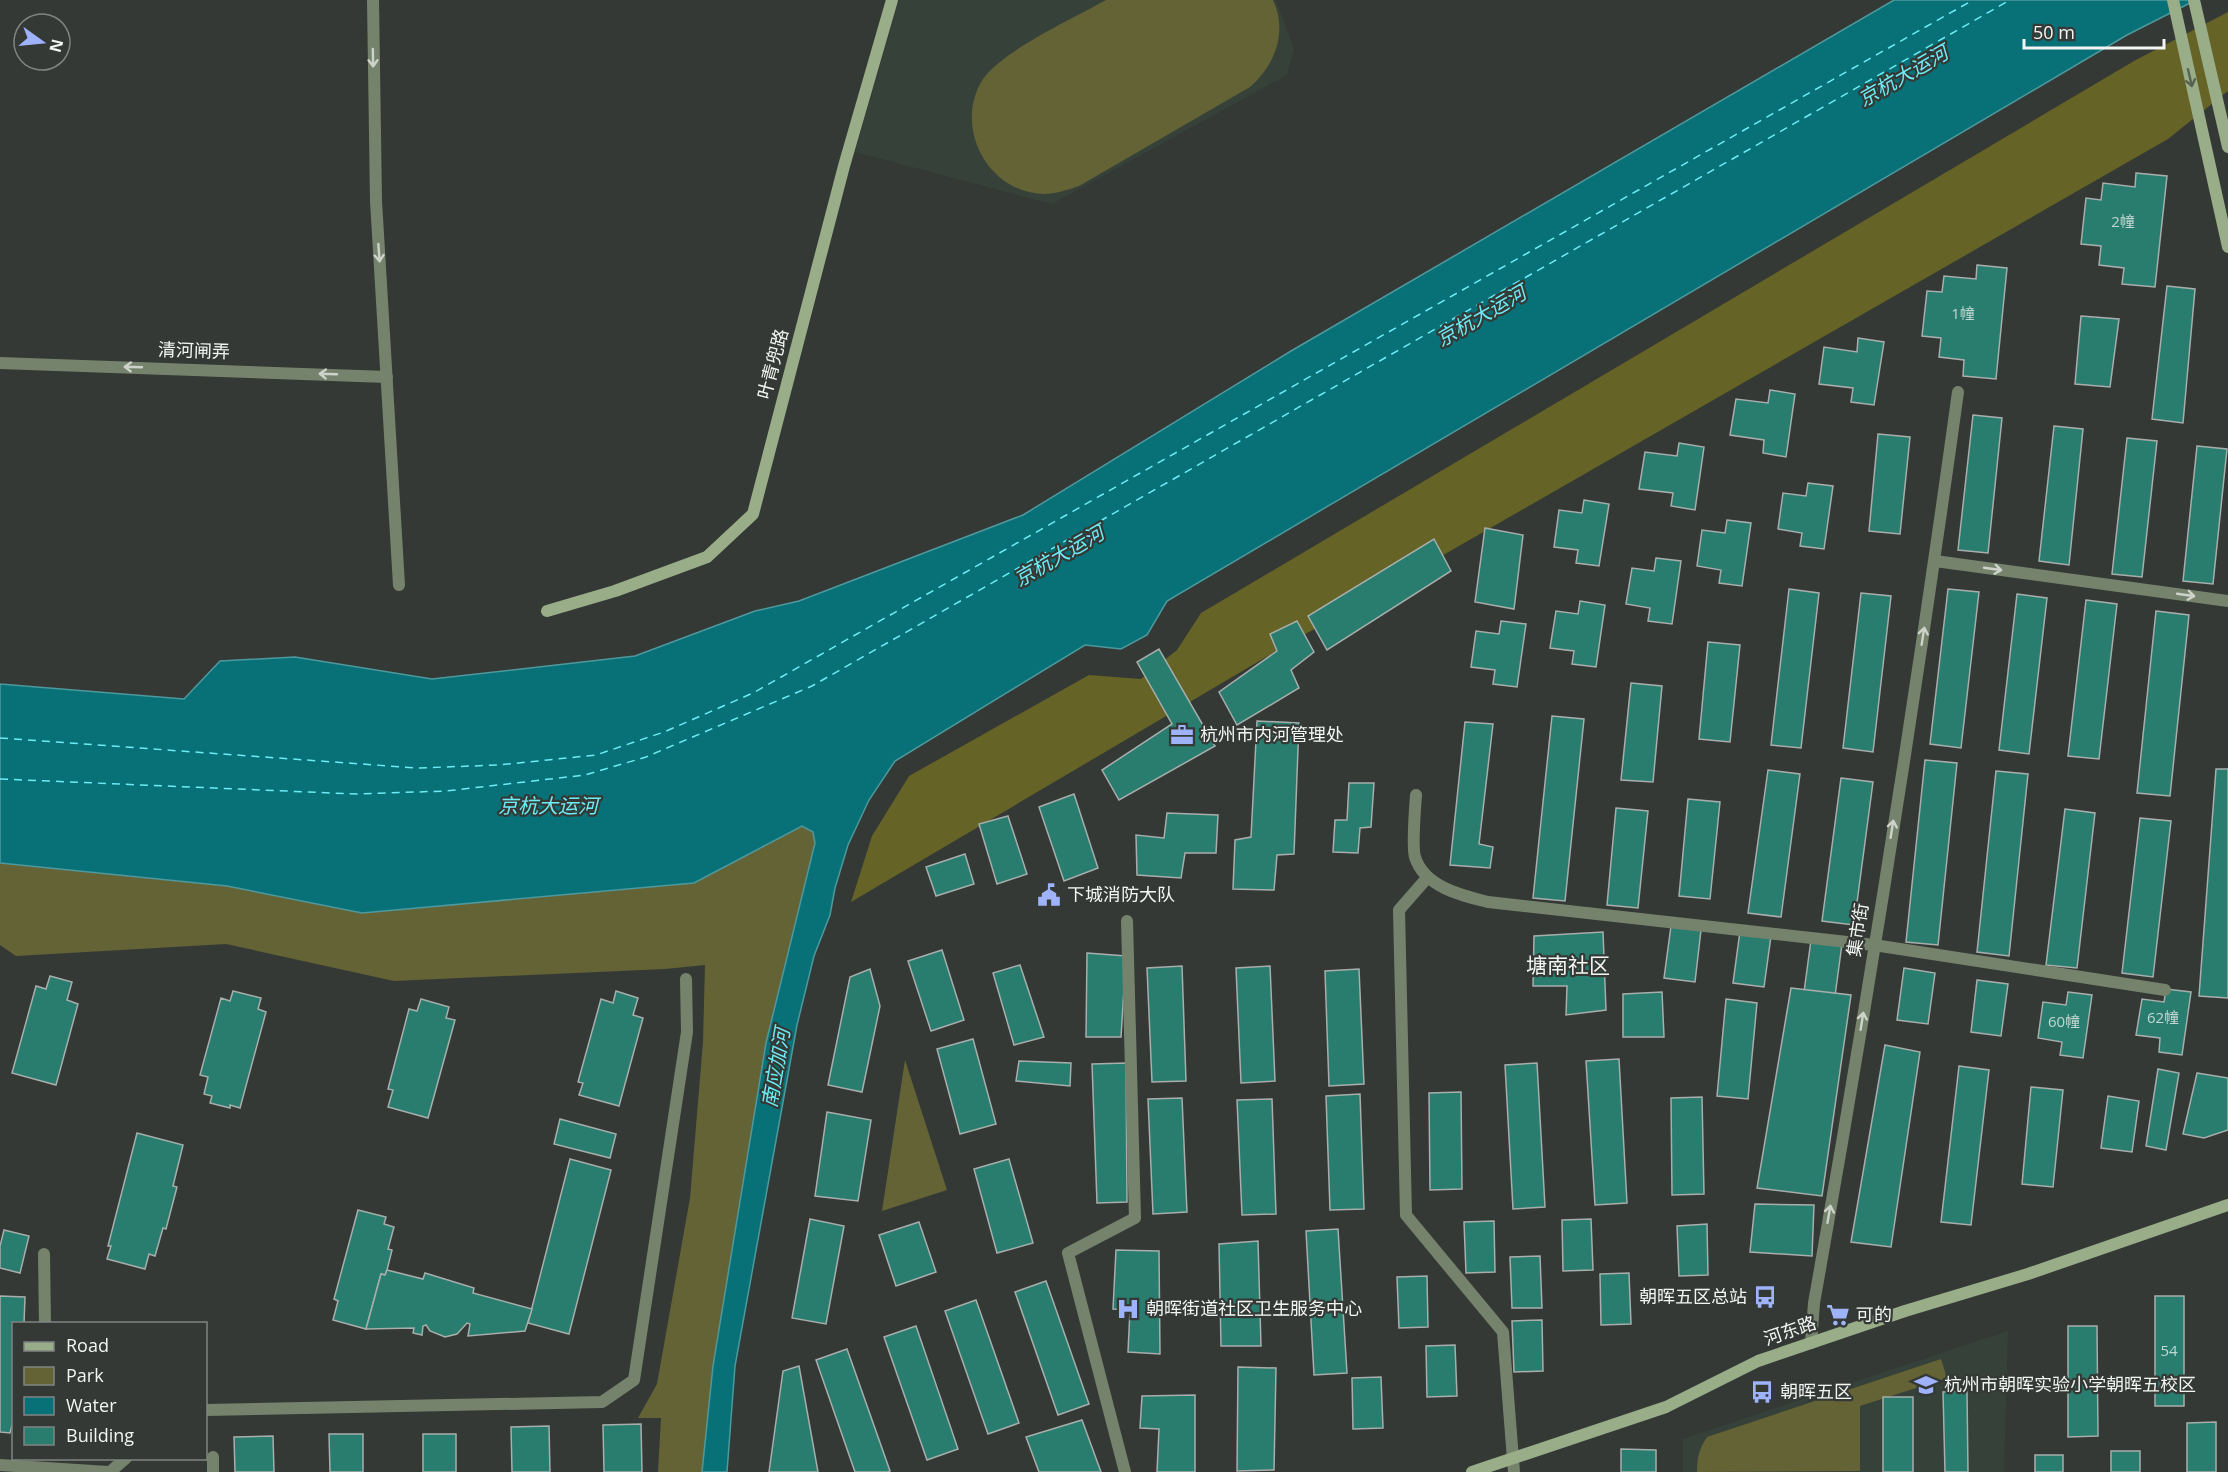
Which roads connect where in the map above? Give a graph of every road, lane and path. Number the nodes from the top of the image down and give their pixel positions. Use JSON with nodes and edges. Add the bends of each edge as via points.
{"nodes":[{"id":1,"x":373,"y":0,"type":"edge"},
{"id":2,"x":892,"y":0,"type":"edge"},
{"id":3,"x":2173,"y":0,"type":"edge"},
{"id":4,"x":2194,"y":0,"type":"edge"},
{"id":5,"x":2228,"y":147,"type":"edge"},
{"id":6,"x":2228,"y":247,"type":"edge"},
{"id":7,"x":0,"y":363,"type":"edge"},
{"id":8,"x":387,"y":376,"type":"junction"},
{"id":9,"x":1958,"y":392,"type":"dead end"},
{"id":10,"x":1935,"y":561,"type":"junction"},
{"id":11,"x":399,"y":585,"type":"dead end"},
{"id":12,"x":2228,"y":601,"type":"edge"},
{"id":13,"x":547,"y":611,"type":"dead end"},
{"id":14,"x":1416,"y":795,"type":"dead end"},
{"id":15,"x":1427,"y":878,"type":"junction"},
{"id":16,"x":1127,"y":921,"type":"dead end"},
{"id":17,"x":1874,"y":945,"type":"junction"},
{"id":18,"x":687,"y":979,"type":"dead end"},
{"id":19,"x":2165,"y":990,"type":"dead end"},
{"id":20,"x":2228,"y":1204,"type":"edge"},
{"id":21,"x":44,"y":1254,"type":"dead end"},
{"id":22,"x":45,"y":1322,"type":"edge"},
{"id":23,"x":1811,"y":1343,"type":"junction"},
{"id":24,"x":207,"y":1410,"type":"edge"},
{"id":25,"x":213,"y":1457,"type":"dead end"},
{"id":26,"x":1514,"y":1457,"type":"junction"},
{"id":27,"x":124,"y":1460,"type":"edge"},
{"id":28,"x":34,"y":1463,"type":"edge"},
{"id":29,"x":0,"y":1465,"type":"edge"},
{"id":30,"x":109,"y":1472,"type":"edge"},
{"id":31,"x":213,"y":1472,"type":"edge"},
{"id":32,"x":1125,"y":1472,"type":"edge"},
{"id":33,"x":1473,"y":1472,"type":"edge"},
{"id":34,"x":1514,"y":1472,"type":"edge"}],
"edges":[{"from":1,"to":8,"type":"street","one_way":true,"via":[[375,201]]},
{"from":2,"to":13,"type":"main road","name":"叶青兜路","via":[[844,166],[753,514],[707,557]]},
{"from":3,"to":6,"type":"main road","one_way":true},
{"from":4,"to":5,"type":"main road"},
{"from":8,"to":7,"type":"street","name":"清河闸弄","one_way":true},
{"from":8,"to":11,"type":"street"},
{"from":9,"to":10,"type":"street","name":"集市街"},
{"from":10,"to":12,"type":"street","one_way":true},
{"from":17,"to":10,"type":"street","name":"集市街","one_way":true},
{"from":14,"to":15,"type":"street","via":[[1415,857]]},
{"from":15,"to":17,"type":"street","via":[[1457,894],[1488,902]]},
{"from":15,"to":26,"type":"street","via":[[1399,910],[1406,1215],[1503,1332]]},
{"from":16,"to":32,"type":"street","via":[[1135,1218],[1068,1252]]},
{"from":17,"to":19,"type":"street"},
{"from":23,"to":17,"type":"street","name":"集市街","one_way":true,"via":[[1814,1303]]},
{"from":18,"to":24,"type":"street","via":[[687,1032],[634,1380],[603,1402]]},
{"from":20,"to":23,"type":"main road","name":"河东路","via":[[2028,1274]]},
{"from":21,"to":22,"type":"street"},
{"from":23,"to":26,"type":"main road","name":"河东路","via":[[1758,1361],[1666,1407]]},
{"from":25,"to":31,"type":"street"},
{"from":26,"to":33,"type":"main road","name":"河东路"},
{"from":26,"to":34,"type":"street"},
{"from":27,"to":30,"type":"street"},
{"from":28,"to":29,"type":"street"},
{"from":28,"to":30,"type":"street"}]}
